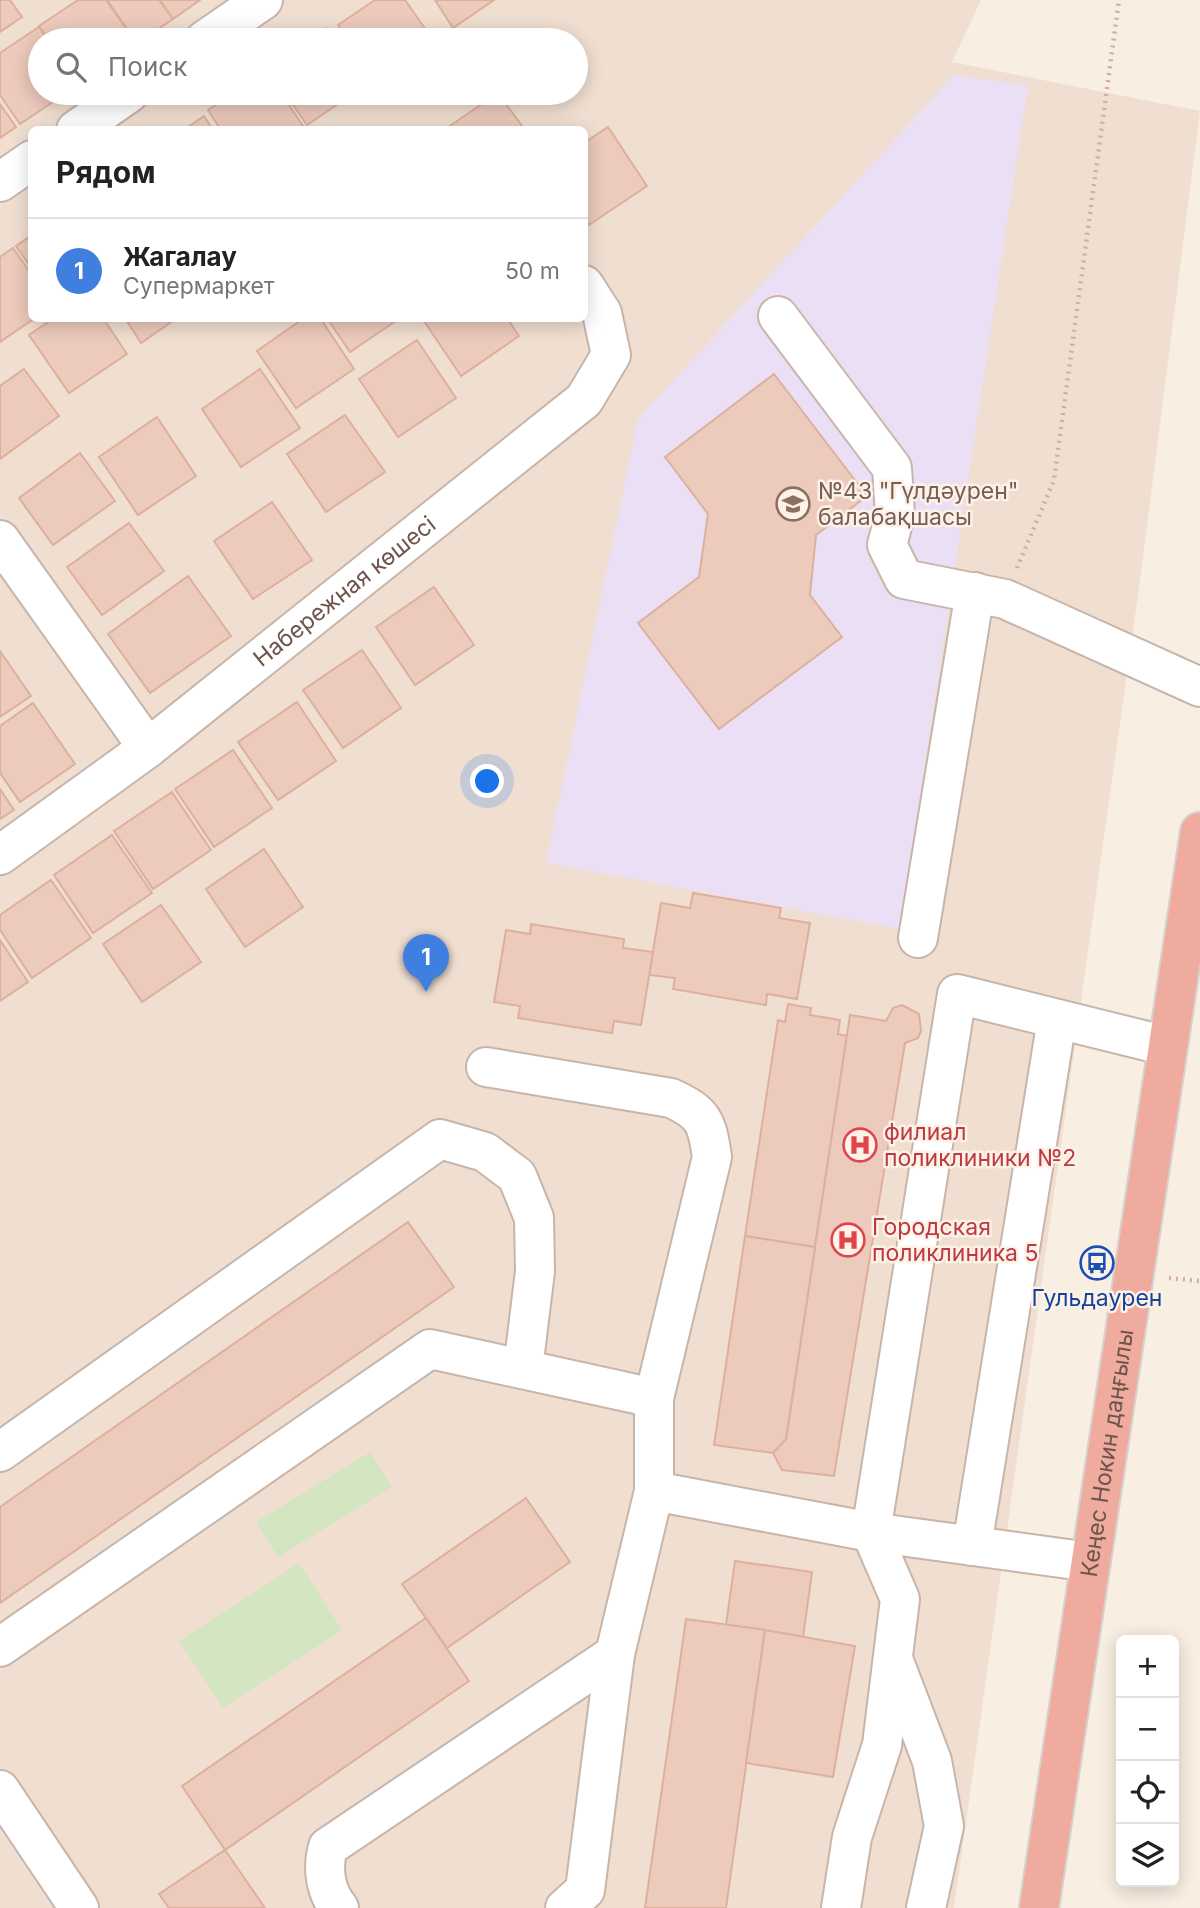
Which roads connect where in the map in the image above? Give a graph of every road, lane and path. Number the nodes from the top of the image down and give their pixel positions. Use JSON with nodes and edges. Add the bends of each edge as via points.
{"nodes":[{"id":1,"x":264,"y":0,"type":"edge"},
{"id":2,"x":1119,"y":0,"type":"edge"},
{"id":3,"x":223,"y":28,"type":"edge"},
{"id":4,"x":112,"y":105,"type":"edge"},
{"id":5,"x":82,"y":126,"type":"edge"},
{"id":6,"x":28,"y":163,"type":"edge"},
{"id":7,"x":0,"y":182,"type":"edge"},
{"id":8,"x":588,"y":291,"type":"edge"},
{"id":9,"x":778,"y":316,"type":"dead end"},
{"id":10,"x":0,"y":540,"type":"edge"},
{"id":11,"x":990,"y":595,"type":"junction"},
{"id":12,"x":1200,"y":687,"type":"edge"},
{"id":13,"x":148,"y":748,"type":"junction"},
{"id":14,"x":1200,"y":832,"type":"edge"},
{"id":15,"x":0,"y":855,"type":"edge"},
{"id":16,"x":918,"y":938,"type":"dead end"},
{"id":17,"x":1057,"y":1019,"type":"junction"},
{"id":18,"x":1167,"y":1046,"type":"junction"},
{"id":19,"x":486,"y":1067,"type":"dead end"},
{"id":20,"x":523,"y":1370,"type":"junction"},
{"id":21,"x":654,"y":1398,"type":"junction"},
{"id":22,"x":0,"y":1452,"type":"edge"},
{"id":23,"x":654,"y":1491,"type":"junction"},
{"id":24,"x":871,"y":1532,"type":"junction"},
{"id":25,"x":972,"y":1546,"type":"junction"},
{"id":26,"x":1090,"y":1562,"type":"junction"},
{"id":27,"x":0,"y":1647,"type":"edge"},
{"id":28,"x":615,"y":1654,"type":"junction"},
{"id":29,"x":894,"y":1659,"type":"junction"},
{"id":30,"x":0,"y":1790,"type":"edge"},
{"id":31,"x":79,"y":1908,"type":"edge"},
{"id":32,"x":339,"y":1908,"type":"edge"},
{"id":33,"x":565,"y":1908,"type":"edge"},
{"id":34,"x":841,"y":1908,"type":"edge"},
{"id":35,"x":926,"y":1908,"type":"edge"},
{"id":36,"x":1039,"y":1908,"type":"edge"}],
"edges":[{"from":1,"to":3,"type":"street"},
{"from":2,"to":11,"type":"path","via":[[1054,480]]},
{"from":4,"to":5,"type":"street"},
{"from":6,"to":7,"type":"street"},
{"from":8,"to":13,"type":"street","name":"Набережная көшесі","via":[[602,313],[611,355],[584,400]]},
{"from":9,"to":11,"type":"street","via":[[891,468],[895,515],[887,545],[904,579]]},
{"from":10,"to":13,"type":"street"},
{"from":11,"to":12,"type":"street"},
{"from":11,"to":16,"type":"street"},
{"from":13,"to":15,"type":"street","name":"Набережная көшесі"},
{"from":14,"to":18,"type":"highway","name":"Кеңес Нокин даңғылы"},
{"from":17,"to":18,"type":"street"},
{"from":17,"to":24,"type":"street","via":[[957,994]]},
{"from":17,"to":25,"type":"street"},
{"from":18,"to":26,"type":"highway","name":"Кеңес Нокин даңғылы"},
{"from":19,"to":21,"type":"street","via":[[671,1098],[695,1109],[708,1129],[712,1157]]},
{"from":20,"to":21,"type":"street"},
{"from":20,"to":22,"type":"street","via":[[535,1271],[534,1218],[517,1176],[485,1152],[440,1139]]},
{"from":20,"to":27,"type":"street","via":[[430,1349]]},
{"from":21,"to":23,"type":"street"},
{"from":23,"to":24,"type":"street"},
{"from":23,"to":28,"type":"street"},
{"from":24,"to":25,"type":"street"},
{"from":24,"to":29,"type":"street","via":[[900,1599]]},
{"from":25,"to":26,"type":"street"},
{"from":26,"to":36,"type":"highway","name":"Кеңес Нокин даңғылы"},
{"from":28,"to":32,"type":"street","via":[[328,1847],[329,1896]]},
{"from":28,"to":33,"type":"street","via":[[585,1890]]},
{"from":29,"to":34,"type":"street","via":[[882,1745],[852,1837]]},
{"from":29,"to":35,"type":"street","via":[[932,1761],[944,1826]]},
{"from":30,"to":31,"type":"street"}]}
